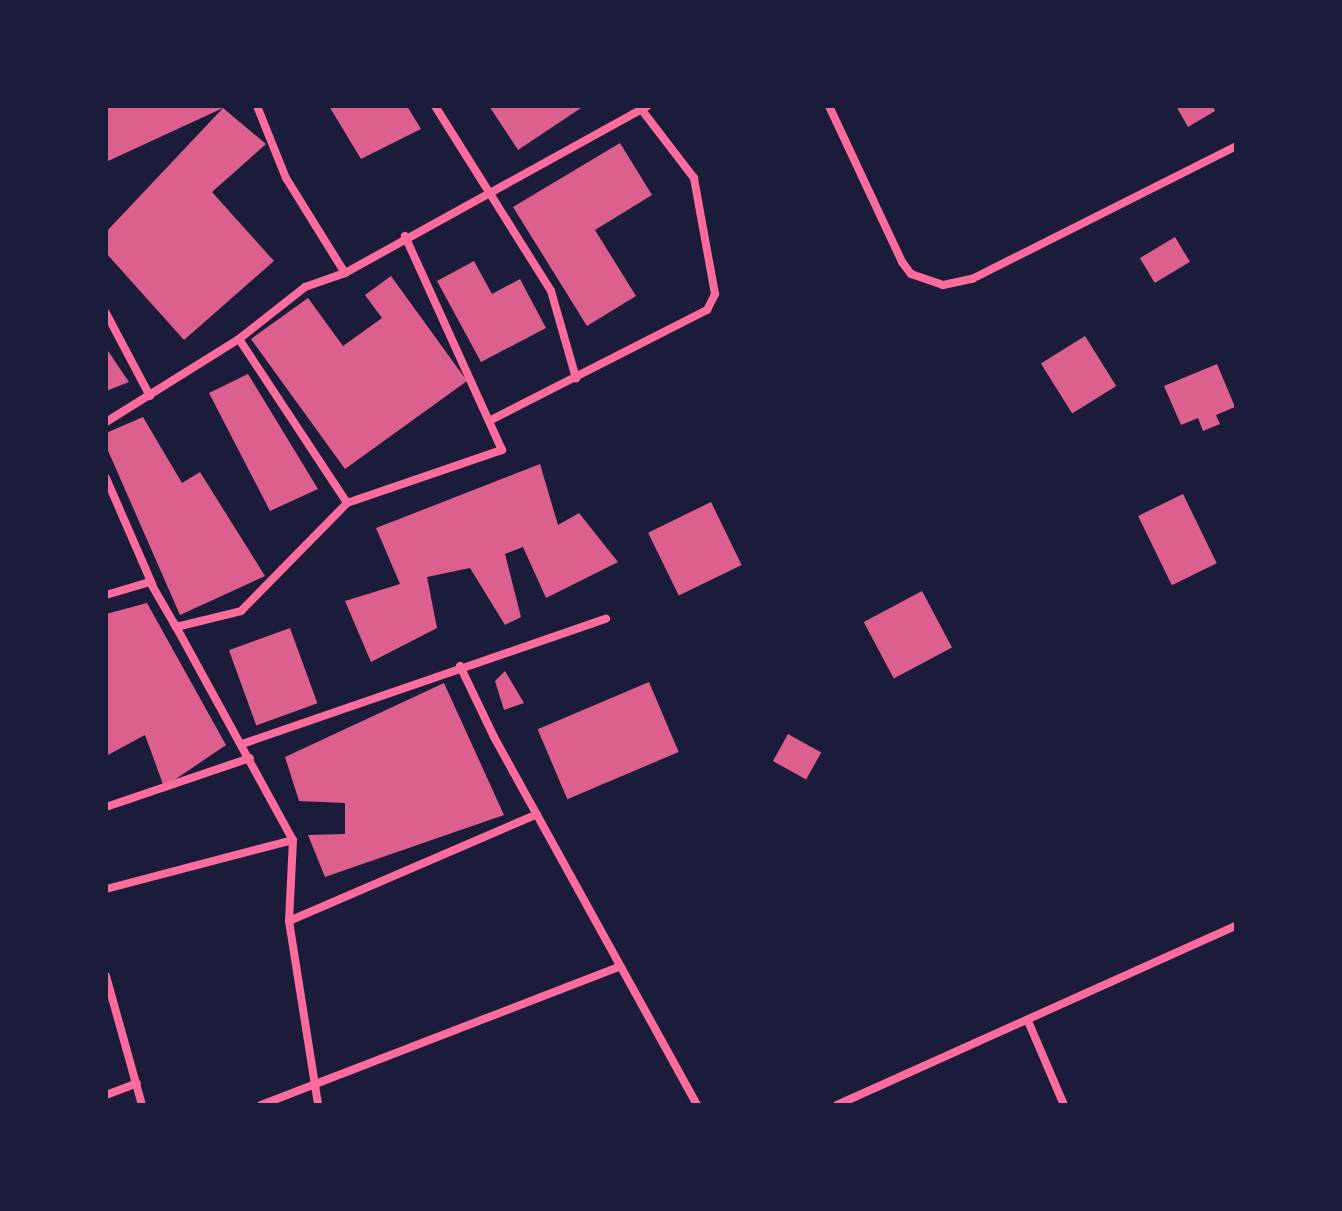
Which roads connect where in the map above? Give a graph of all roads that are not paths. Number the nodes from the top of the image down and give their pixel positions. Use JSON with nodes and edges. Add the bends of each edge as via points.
{"nodes":[{"id":1,"x":257,"y":106,"type":"edge"},
{"id":2,"x":435,"y":106,"type":"edge"},
{"id":3,"x":829,"y":106,"type":"edge"},
{"id":4,"x":644,"y":108,"type":"edge"},
{"id":5,"x":1236,"y":146,"type":"edge"},
{"id":6,"x":488,"y":191,"type":"junction"},
{"id":7,"x":405,"y":236,"type":"junction"},
{"id":8,"x":345,"y":273,"type":"junction"},
{"id":9,"x":106,"y":313,"type":"edge"},
{"id":10,"x":239,"y":339,"type":"junction"},
{"id":11,"x":576,"y":378,"type":"junction"},
{"id":12,"x":150,"y":396,"type":"junction"},
{"id":13,"x":489,"y":421,"type":"junction"},
{"id":14,"x":106,"y":422,"type":"edge"},
{"id":15,"x":106,"y":478,"type":"edge"},
{"id":16,"x":347,"y":503,"type":"junction"},
{"id":17,"x":150,"y":582,"type":"junction"},
{"id":18,"x":106,"y":595,"type":"edge"},
{"id":19,"x":606,"y":619,"type":"dead end"},
{"id":20,"x":460,"y":666,"type":"junction"},
{"id":21,"x":242,"y":744,"type":"junction"},
{"id":22,"x":250,"y":758,"type":"junction"},
{"id":23,"x":106,"y":807,"type":"edge"},
{"id":24,"x":537,"y":814,"type":"junction"},
{"id":25,"x":293,"y":840,"type":"junction"},
{"id":26,"x":106,"y":889,"type":"edge"},
{"id":27,"x":289,"y":921,"type":"junction"},
{"id":28,"x":1236,"y":926,"type":"edge"},
{"id":29,"x":619,"y":967,"type":"junction"},
{"id":30,"x":106,"y":976,"type":"edge"},
{"id":31,"x":1028,"y":1021,"type":"junction"},
{"id":32,"x":137,"y":1083,"type":"junction"},
{"id":33,"x":316,"y":1085,"type":"junction"},
{"id":34,"x":106,"y":1095,"type":"edge"},
{"id":35,"x":142,"y":1105,"type":"edge"},
{"id":36,"x":261,"y":1105,"type":"edge"},
{"id":37,"x":318,"y":1105,"type":"edge"},
{"id":38,"x":697,"y":1105,"type":"edge"},
{"id":39,"x":837,"y":1105,"type":"edge"},
{"id":40,"x":1064,"y":1105,"type":"edge"}],
"edges":[{"from":1,"to":8,"type":"street","via":[[286,178]]},
{"from":2,"to":6,"type":"street"},
{"from":3,"to":5,"type":"street","via":[[902,262],[911,274],[943,285],[972,279]]},
{"from":4,"to":6,"type":"street"},
{"from":4,"to":11,"type":"street","via":[[694,178],[715,294],[707,310]]},
{"from":6,"to":7,"type":"street"},
{"from":6,"to":11,"type":"street","via":[[551,291]]},
{"from":7,"to":8,"type":"street"},
{"from":7,"to":13,"type":"street"},
{"from":8,"to":10,"type":"street","via":[[305,287]]},
{"from":9,"to":12,"type":"street"},
{"from":10,"to":12,"type":"street"},
{"from":10,"to":16,"type":"street"},
{"from":11,"to":13,"type":"street"},
{"from":12,"to":14,"type":"street"},
{"from":13,"to":16,"type":"street","via":[[502,450]]},
{"from":15,"to":17,"type":"street"},
{"from":16,"to":17,"type":"street","via":[[241,611],[176,627]]},
{"from":17,"to":18,"type":"street"},
{"from":17,"to":21,"type":"street"},
{"from":19,"to":20,"type":"street"},
{"from":20,"to":21,"type":"street"},
{"from":20,"to":24,"type":"street"},
{"from":21,"to":22,"type":"street"},
{"from":22,"to":23,"type":"street"},
{"from":22,"to":25,"type":"street"},
{"from":24,"to":27,"type":"street"},
{"from":24,"to":29,"type":"street"},
{"from":25,"to":26,"type":"street"},
{"from":25,"to":27,"type":"street"},
{"from":27,"to":33,"type":"street"},
{"from":28,"to":31,"type":"street"},
{"from":29,"to":33,"type":"street"},
{"from":29,"to":38,"type":"street"},
{"from":30,"to":32,"type":"street"},
{"from":31,"to":39,"type":"street"},
{"from":31,"to":40,"type":"street"},
{"from":32,"to":34,"type":"street"},
{"from":32,"to":35,"type":"street"},
{"from":33,"to":36,"type":"street"},
{"from":33,"to":37,"type":"street"}]}
